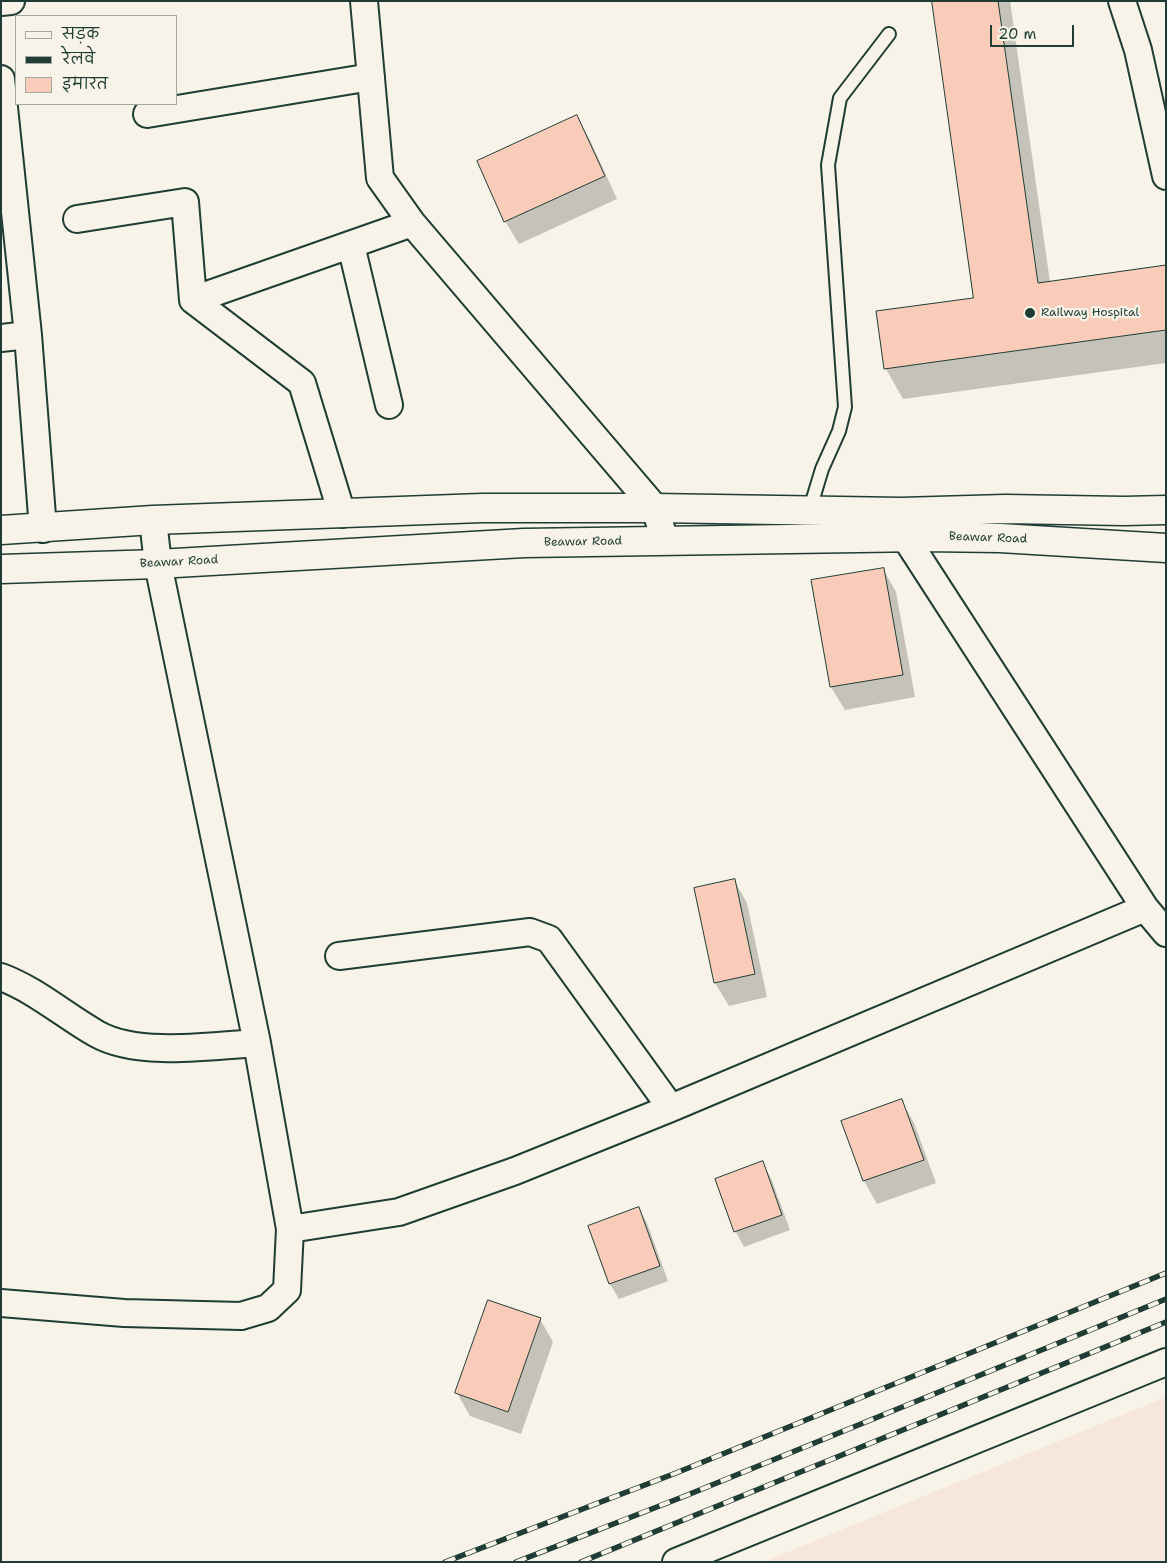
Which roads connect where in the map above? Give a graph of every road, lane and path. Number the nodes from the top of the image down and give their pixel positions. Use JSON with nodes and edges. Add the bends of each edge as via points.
{"nodes":[{"id":1,"x":11,"y":1,"type":"edge"},
{"id":2,"x":364,"y":1,"type":"edge"},
{"id":3,"x":1122,"y":1,"type":"edge"},
{"id":4,"x":1,"y":2,"type":"edge"},
{"id":5,"x":889,"y":34,"type":"dead end"},
{"id":6,"x":371,"y":77,"type":"junction"},
{"id":7,"x":1,"y":79,"type":"edge"},
{"id":8,"x":147,"y":114,"type":"dead end"},
{"id":9,"x":1166,"y":176,"type":"edge"},
{"id":10,"x":77,"y":219,"type":"dead end"},
{"id":11,"x":412,"y":223,"type":"junction"},
{"id":12,"x":351,"y":245,"type":"junction"},
{"id":13,"x":193,"y":300,"type":"junction"},
{"id":14,"x":28,"y":335,"type":"junction"},
{"id":15,"x":1,"y":338,"type":"edge"},
{"id":16,"x":389,"y":405,"type":"dead end"},
{"id":17,"x":655,"y":508,"type":"junction"},
{"id":18,"x":1166,"y":510,"type":"edge"},
{"id":19,"x":342,"y":514,"type":"junction"},
{"id":20,"x":153,"y":520,"type":"junction"},
{"id":21,"x":805,"y":525,"type":"junction"},
{"id":22,"x":42,"y":529,"type":"junction"},
{"id":23,"x":910,"y":529,"type":"junction"},
{"id":24,"x":1,"y":530,"type":"edge"},
{"id":25,"x":665,"y":541,"type":"junction"},
{"id":26,"x":1166,"y":548,"type":"edge"},
{"id":27,"x":158,"y":564,"type":"junction"},
{"id":28,"x":1,"y":569,"type":"edge"},
{"id":29,"x":1146,"y":908,"type":"junction"},
{"id":30,"x":1166,"y":933,"type":"edge"},
{"id":31,"x":339,"y":956,"type":"dead end"},
{"id":32,"x":1,"y":977,"type":"edge"},
{"id":33,"x":257,"y":1043,"type":"junction"},
{"id":34,"x":671,"y":1108,"type":"junction"},
{"id":35,"x":290,"y":1229,"type":"junction"},
{"id":36,"x":1,"y":1303,"type":"edge"},
{"id":37,"x":1166,"y":1362,"type":"edge"},
{"id":38,"x":676,"y":1562,"type":"edge"}],
"edges":[{"from":1,"to":4,"type":"street"},
{"from":2,"to":6,"type":"street"},
{"from":3,"to":9,"type":"street","via":[[1138,50]]},
{"from":5,"to":21,"type":"lane","via":[[840,98],[828,165],[845,407],[840,430],[822,469]]},
{"from":6,"to":8,"type":"street"},
{"from":6,"to":11,"type":"street","via":[[380,178]]},
{"from":7,"to":14,"type":"street"},
{"from":10,"to":13,"type":"street","via":[[185,202]]},
{"from":11,"to":12,"type":"street"},
{"from":11,"to":17,"type":"street"},
{"from":12,"to":13,"type":"street"},
{"from":12,"to":16,"type":"street"},
{"from":13,"to":19,"type":"street","via":[[302,384]]},
{"from":14,"to":15,"type":"street"},
{"from":14,"to":22,"type":"street"},
{"from":17,"to":19,"type":"main road","name":"Beawar Road","via":[[482,508]]},
{"from":17,"to":21,"type":"main road","name":"Beawar Road"},
{"from":17,"to":25,"type":"street"},
{"from":18,"to":23,"type":"main road","name":"Beawar Road","via":[[1005,509]]},
{"from":19,"to":20,"type":"main road","name":"Beawar Road"},
{"from":20,"to":22,"type":"main road","name":"Beawar Road"},
{"from":20,"to":27,"type":"street"},
{"from":21,"to":23,"type":"main road","name":"Beawar Road"},
{"from":21,"to":25,"type":"main road","name":"Beawar Road"},
{"from":22,"to":24,"type":"main road","name":"Beawar Road"},
{"from":23,"to":26,"type":"main road","name":"Beawar Road"},
{"from":23,"to":29,"type":"street"},
{"from":25,"to":27,"type":"main road","name":"Beawar Road","via":[[464,546]]},
{"from":27,"to":28,"type":"main road","name":"Beawar Road"},
{"from":27,"to":33,"type":"street"},
{"from":29,"to":30,"type":"street"},
{"from":29,"to":34,"type":"street"},
{"from":31,"to":34,"type":"street","via":[[530,932],[549,939]]},
{"from":32,"to":33,"type":"street","via":[[29,990],[98,1035],[120,1044],[188,1048]]},
{"from":33,"to":35,"type":"street"},
{"from":34,"to":35,"type":"street","via":[[515,1171],[399,1212]]},
{"from":35,"to":36,"type":"street","via":[[287,1290],[268,1308],[241,1316],[124,1313]]},
{"from":37,"to":38,"type":"street"}]}
